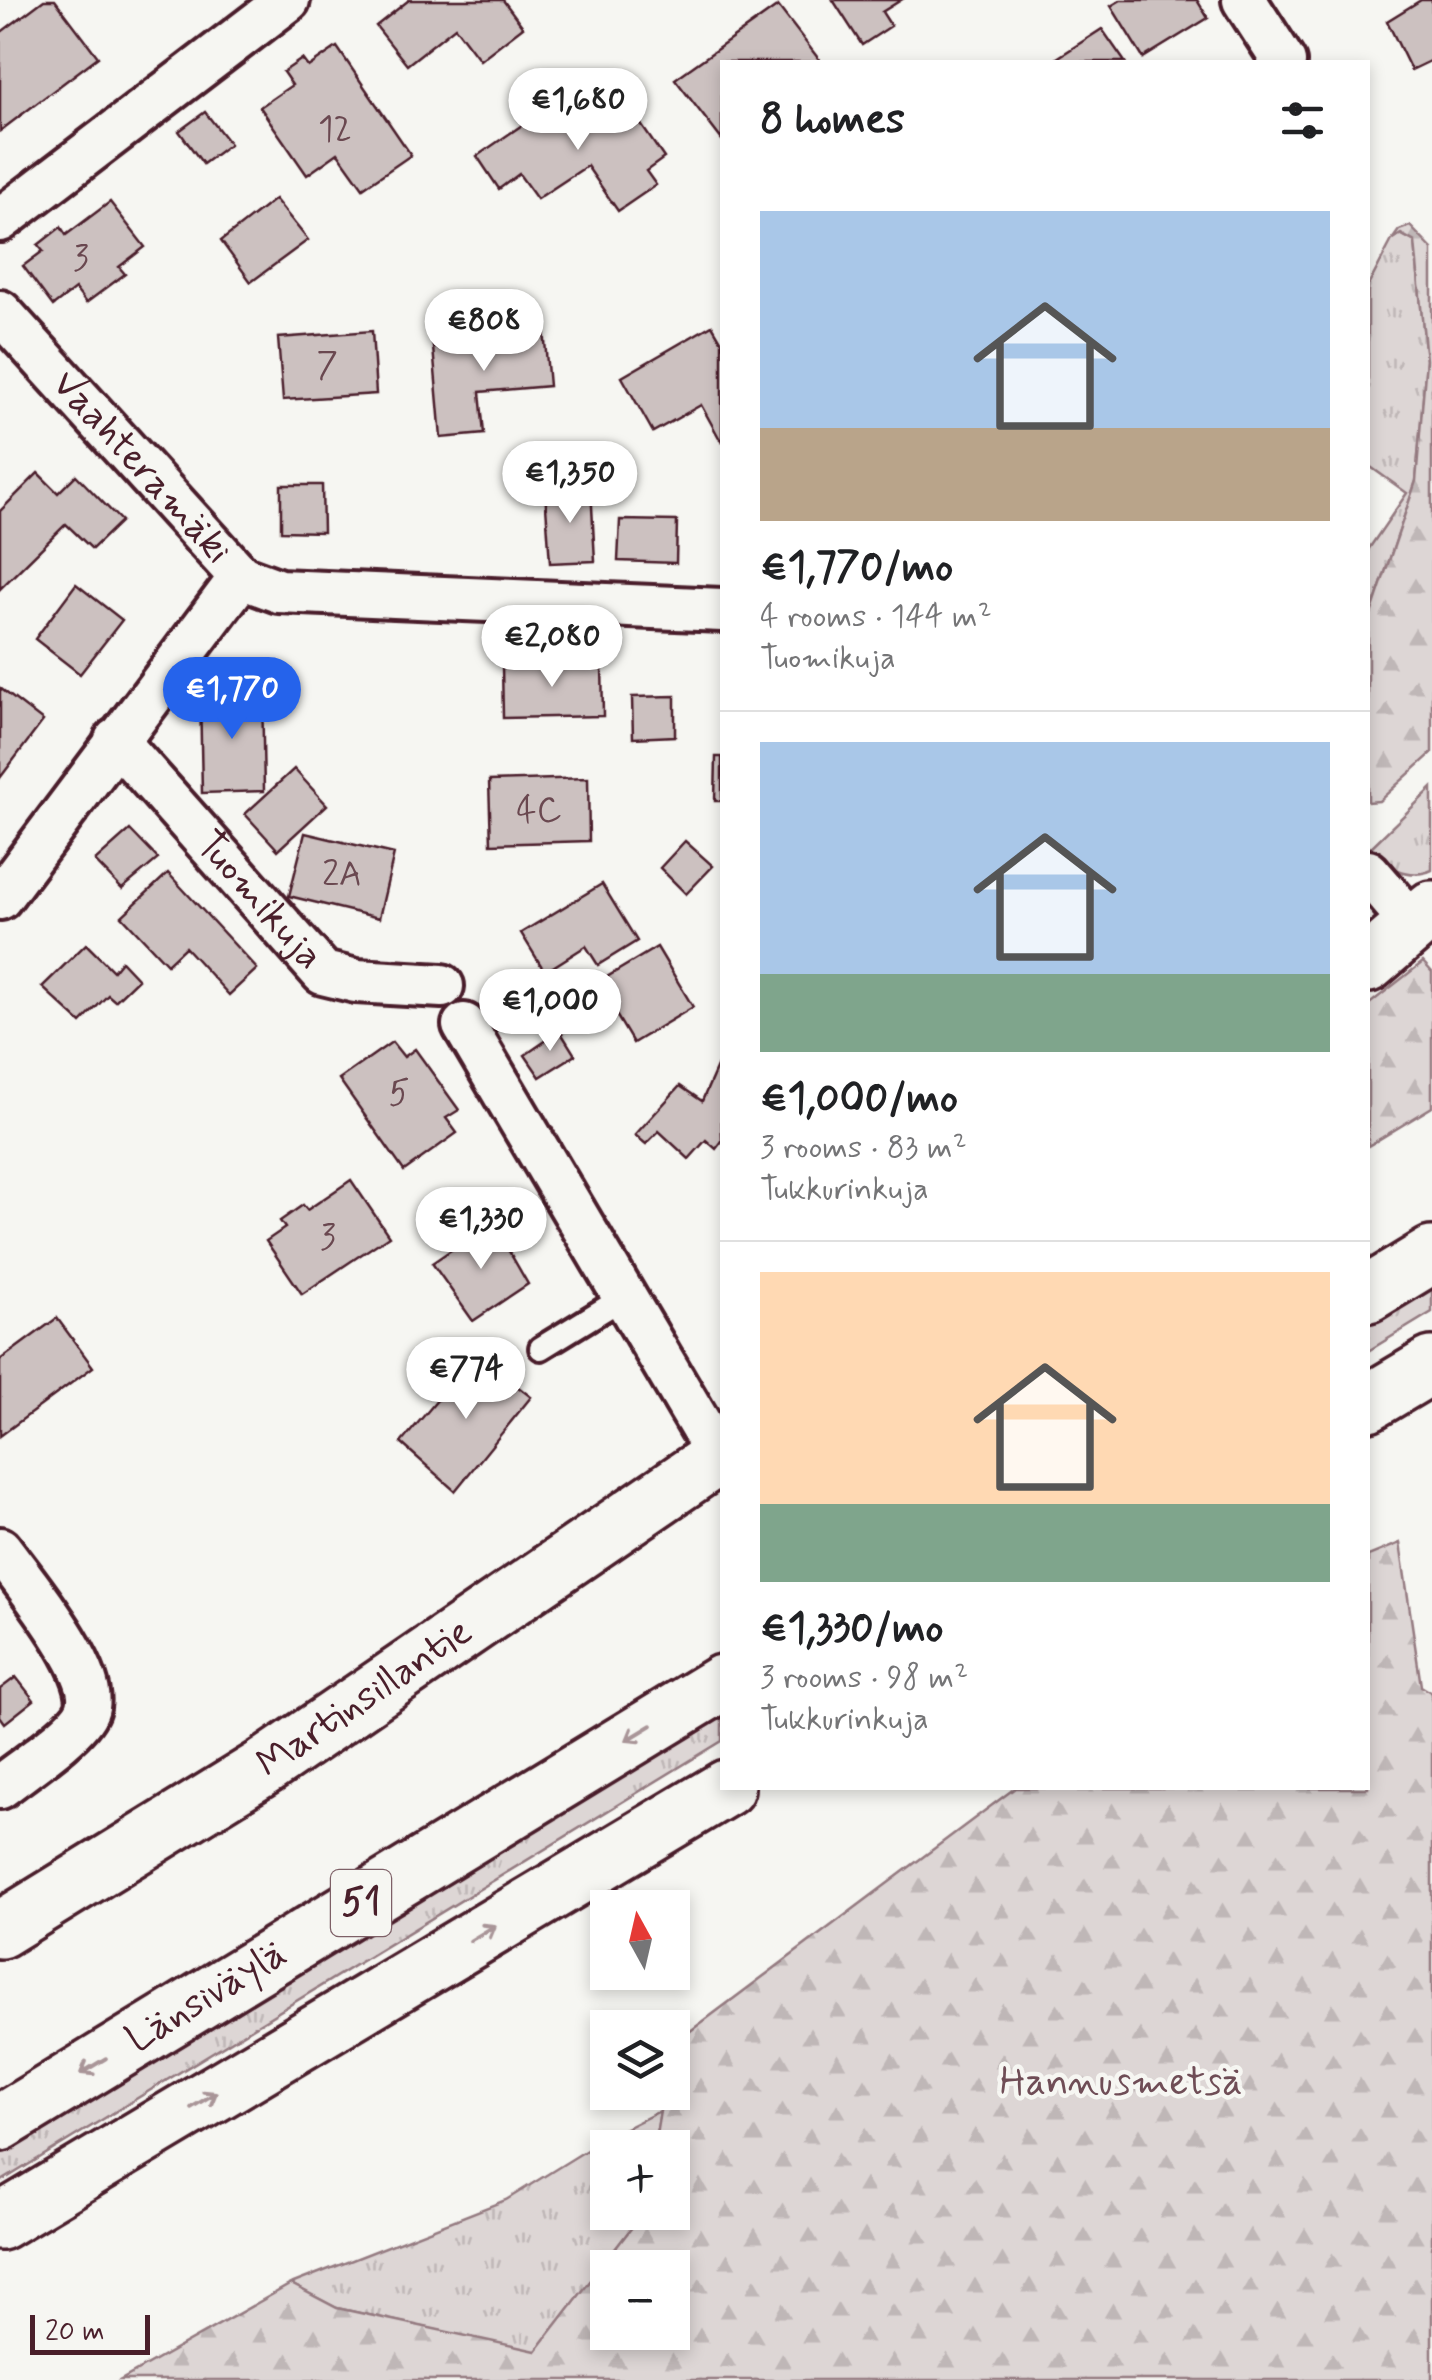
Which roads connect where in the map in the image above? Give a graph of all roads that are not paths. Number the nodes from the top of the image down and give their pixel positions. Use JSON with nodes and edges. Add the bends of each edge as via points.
{"nodes":[{"id":1,"x":288,"y":0,"type":"edge"},
{"id":2,"x":1244,"y":0,"type":"edge"},
{"id":3,"x":1283,"y":60,"type":"edge"},
{"id":4,"x":0,"y":220,"type":"edge"},
{"id":5,"x":0,"y":312,"type":"edge"},
{"id":6,"x":241,"y":577,"type":"junction"},
{"id":7,"x":720,"y":610,"type":"edge"},
{"id":8,"x":116,"y":740,"type":"junction"},
{"id":9,"x":1370,"y":874,"type":"edge"},
{"id":10,"x":0,"y":898,"type":"edge"},
{"id":11,"x":1423,"y":917,"type":"edge"},
{"id":12,"x":1370,"y":962,"type":"edge"},
{"id":13,"x":442,"y":986,"type":"dead end"},
{"id":14,"x":464,"y":1025,"type":"dead end"},
{"id":15,"x":1432,"y":1255,"type":"edge"},
{"id":16,"x":1370,"y":1293,"type":"edge"},
{"id":17,"x":624,"y":1297,"type":"junction"},
{"id":18,"x":540,"y":1348,"type":"dead end"},
{"id":19,"x":1432,"y":1364,"type":"edge"},
{"id":20,"x":1370,"y":1402,"type":"edge"},
{"id":21,"x":720,"y":1456,"type":"edge"},
{"id":22,"x":0,"y":1549,"type":"edge"},
{"id":23,"x":720,"y":1684,"type":"edge"},
{"id":24,"x":0,"y":1786,"type":"edge"},
{"id":25,"x":723,"y":1790,"type":"edge"},
{"id":26,"x":0,"y":1930,"type":"edge"},
{"id":27,"x":0,"y":2123,"type":"edge"},
{"id":28,"x":0,"y":2222,"type":"edge"}],
"edges":[{"from":1,"to":4,"type":"street"},
{"from":2,"to":3,"type":"street"},
{"from":5,"to":6,"type":"street","name":"Vaahteramäki"},
{"from":6,"to":7,"type":"street","via":[[280,592]]},
{"from":6,"to":8,"type":"street"},
{"from":8,"to":10,"type":"street"},
{"from":8,"to":13,"type":"street","name":"Tuomikuja","via":[[323,972],[356,982]]},
{"from":9,"to":11,"type":"street"},
{"from":11,"to":12,"type":"main road"},
{"from":14,"to":17,"type":"street"},
{"from":15,"to":16,"type":"main road"},
{"from":17,"to":18,"type":"lane"},
{"from":17,"to":21,"type":"street"},
{"from":19,"to":20,"type":"main road"},
{"from":21,"to":26,"type":"main road","name":"Martinsillantie","via":[[266,1766]]},
{"from":22,"to":24,"type":"street","via":[[81,1668],[88,1708]]},
{"from":23,"to":27,"type":"main road","name":"Länsiväylä","number":"51","one_way":true},
{"from":28,"to":25,"type":"main road","number":"51","one_way":true}]}
